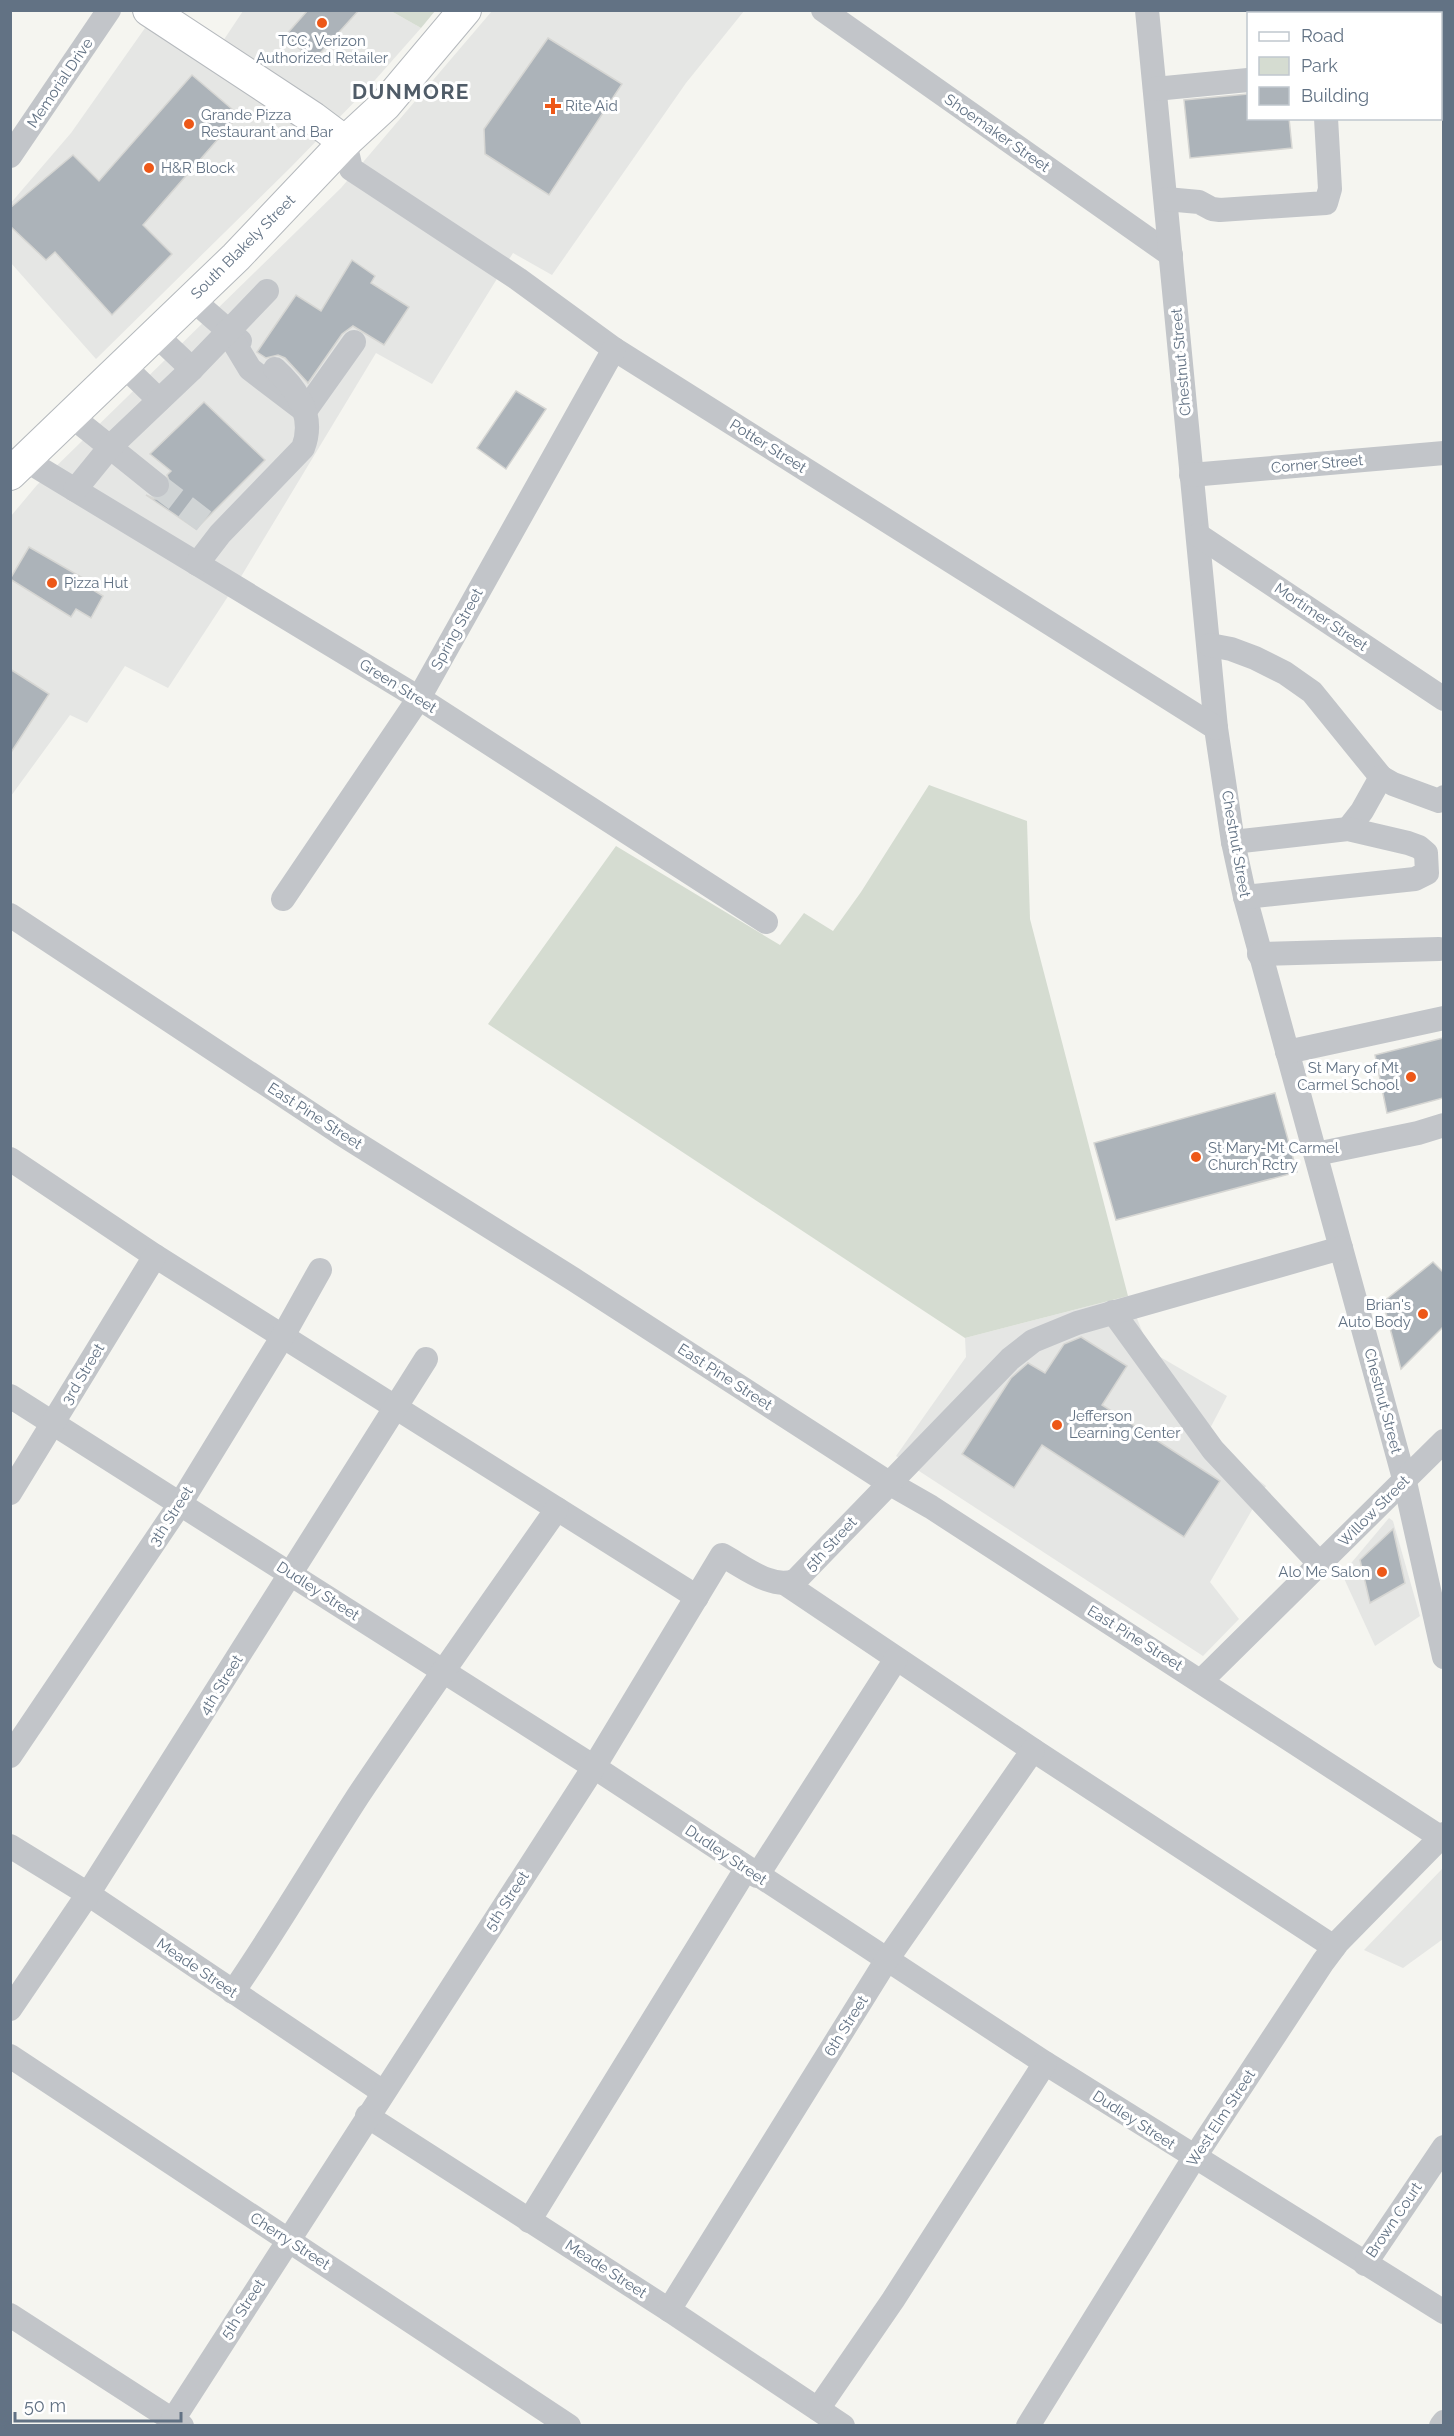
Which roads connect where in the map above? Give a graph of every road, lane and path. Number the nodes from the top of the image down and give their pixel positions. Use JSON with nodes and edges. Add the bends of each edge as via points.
{"nodes":[{"id":1,"x":110,"y":10,"type":"edge"},
{"id":2,"x":149,"y":10,"type":"edge"},
{"id":3,"x":465,"y":10,"type":"edge"},
{"id":4,"x":823,"y":10,"type":"edge"},
{"id":5,"x":1147,"y":10,"type":"edge"},
{"id":6,"x":1247,"y":80,"type":"edge"},
{"id":7,"x":1155,"y":89,"type":"junction"},
{"id":8,"x":1326,"y":120,"type":"edge"},
{"id":9,"x":345,"y":142,"type":"junction"},
{"id":10,"x":10,"y":156,"type":"edge"},
{"id":11,"x":1166,"y":200,"type":"junction"},
{"id":12,"x":1171,"y":255,"type":"junction"},
{"id":13,"x":267,"y":291,"type":"dead end"},
{"id":14,"x":192,"y":299,"type":"junction"},
{"id":15,"x":227,"y":331,"type":"junction"},
{"id":16,"x":155,"y":334,"type":"junction"},
{"id":17,"x":354,"y":342,"type":"dead end"},
{"id":18,"x":614,"y":349,"type":"junction"},
{"id":19,"x":123,"y":365,"type":"junction"},
{"id":20,"x":192,"y":369,"type":"junction"},
{"id":21,"x":159,"y":400,"type":"junction"},
{"id":22,"x":305,"y":411,"type":"junction"},
{"id":23,"x":70,"y":415,"type":"junction"},
{"id":24,"x":110,"y":447,"type":"junction"},
{"id":25,"x":1443,"y":453,"type":"edge"},
{"id":26,"x":17,"y":466,"type":"edge"},
{"id":27,"x":1191,"y":475,"type":"junction"},
{"id":28,"x":157,"y":485,"type":"tunnel mouth"},
{"id":29,"x":75,"y":490,"type":"junction"},
{"id":30,"x":1198,"y":535,"type":"junction"},
{"id":31,"x":196,"y":564,"type":"junction"},
{"id":32,"x":1210,"y":645,"type":"junction"},
{"id":33,"x":419,"y":698,"type":"junction"},
{"id":34,"x":1443,"y":699,"type":"edge"},
{"id":35,"x":1216,"y":728,"type":"junction"},
{"id":36,"x":1381,"y":777,"type":"junction"},
{"id":37,"x":1443,"y":797,"type":"edge"},
{"id":38,"x":1348,"y":829,"type":"junction"},
{"id":39,"x":1233,"y":842,"type":"junction"},
{"id":40,"x":1245,"y":897,"type":"junction"},
{"id":41,"x":283,"y":899,"type":"dead end"},
{"id":42,"x":10,"y":915,"type":"edge"},
{"id":43,"x":766,"y":922,"type":"dead end"},
{"id":44,"x":1439,"y":949,"type":"dead end"},
{"id":45,"x":1259,"y":954,"type":"junction"},
{"id":46,"x":1443,"y":1018,"type":"edge"},
{"id":47,"x":1287,"y":1052,"type":"junction"},
{"id":48,"x":1443,"y":1125,"type":"edge"},
{"id":49,"x":1316,"y":1154,"type":"junction"},
{"id":50,"x":10,"y":1159,"type":"edge"},
{"id":51,"x":1341,"y":1248,"type":"junction"},
{"id":52,"x":155,"y":1256,"type":"junction"},
{"id":53,"x":320,"y":1270,"type":"dead end"},
{"id":54,"x":1113,"y":1312,"type":"junction"},
{"id":55,"x":283,"y":1336,"type":"junction"},
{"id":56,"x":426,"y":1359,"type":"dead end"},
{"id":57,"x":10,"y":1396,"type":"edge"},
{"id":58,"x":396,"y":1406,"type":"junction"},
{"id":59,"x":53,"y":1424,"type":"junction"},
{"id":60,"x":1443,"y":1441,"type":"edge"},
{"id":61,"x":1405,"y":1482,"type":"junction"},
{"id":62,"x":889,"y":1483,"type":"junction"},
{"id":63,"x":10,"y":1492,"type":"edge"},
{"id":64,"x":180,"y":1504,"type":"junction"},
{"id":65,"x":557,"y":1509,"type":"junction"},
{"id":66,"x":1320,"y":1564,"type":"junction"},
{"id":67,"x":292,"y":1574,"type":"junction"},
{"id":68,"x":786,"y":1584,"type":"junction"},
{"id":69,"x":697,"y":1597,"type":"junction"},
{"id":70,"x":1443,"y":1657,"type":"edge"},
{"id":71,"x":896,"y":1659,"type":"junction"},
{"id":72,"x":443,"y":1671,"type":"junction"},
{"id":73,"x":1202,"y":1680,"type":"junction"},
{"id":74,"x":1033,"y":1750,"type":"junction"},
{"id":75,"x":10,"y":1756,"type":"edge"},
{"id":76,"x":594,"y":1767,"type":"junction"},
{"id":77,"x":1442,"y":1836,"type":"edge"},
{"id":78,"x":10,"y":1846,"type":"edge"},
{"id":79,"x":752,"y":1872,"type":"junction"},
{"id":80,"x":88,"y":1894,"type":"junction"},
{"id":81,"x":1334,"y":1947,"type":"junction"},
{"id":82,"x":886,"y":1961,"type":"junction"},
{"id":83,"x":233,"y":1992,"type":"junction"},
{"id":84,"x":10,"y":2009,"type":"edge"},
{"id":85,"x":10,"y":2056,"type":"edge"},
{"id":86,"x":1045,"y":2063,"type":"junction"},
{"id":87,"x":383,"y":2092,"type":"junction"},
{"id":88,"x":367,"y":2116,"type":"junction"},
{"id":89,"x":1443,"y":2146,"type":"edge"},
{"id":90,"x":1194,"y":2158,"type":"junction"},
{"id":91,"x":530,"y":2220,"type":"junction"},
{"id":92,"x":288,"y":2240,"type":"junction"},
{"id":93,"x":1365,"y":2264,"type":"junction"},
{"id":94,"x":669,"y":2310,"type":"junction"},
{"id":95,"x":1443,"y":2312,"type":"edge"},
{"id":96,"x":10,"y":2315,"type":"edge"},
{"id":97,"x":818,"y":2409,"type":"junction"},
{"id":98,"x":175,"y":2424,"type":"edge"},
{"id":99,"x":569,"y":2426,"type":"edge"},
{"id":100,"x":843,"y":2426,"type":"edge"},
{"id":101,"x":1028,"y":2426,"type":"edge"}],
"edges":[{"from":1,"to":10,"type":"street","name":"Memorial Drive"},
{"from":2,"to":9,"type":"main road"},
{"from":3,"to":9,"type":"main road","name":"South Blakely Street","via":[[385,105]]},
{"from":4,"to":12,"type":"street","name":"Shoemaker Street"},
{"from":5,"to":7,"type":"street","name":"Chestnut Street"},
{"from":6,"to":7,"type":"street"},
{"from":7,"to":11,"type":"street","name":"Chestnut Street"},
{"from":8,"to":11,"type":"street","via":[[1330,189],[1326,203],[1220,210],[1199,202]]},
{"from":9,"to":14,"type":"main road","name":"South Blakely Street"},
{"from":9,"to":18,"type":"street","name":"Potter Street","via":[[351,170],[518,279]]},
{"from":11,"to":12,"type":"street","name":"Chestnut Street"},
{"from":12,"to":27,"type":"street","name":"Chestnut Street"},
{"from":13,"to":15,"type":"street"},
{"from":14,"to":15,"type":"street"},
{"from":14,"to":16,"type":"main road","name":"South Blakely Street"},
{"from":15,"to":20,"type":"street"},
{"from":15,"to":22,"type":"street","via":[[250,369]]},
{"from":15,"to":22,"type":"street","via":[[292,384]]},
{"from":16,"to":19,"type":"main road","name":"South Blakely Street"},
{"from":16,"to":20,"type":"street"},
{"from":17,"to":22,"type":"street"},
{"from":18,"to":33,"type":"street","name":"Spring Street"},
{"from":18,"to":35,"type":"street","name":"Potter Street"},
{"from":19,"to":21,"type":"street"},
{"from":19,"to":23,"type":"main road","name":"South Blakely Street"},
{"from":20,"to":21,"type":"street"},
{"from":21,"to":24,"type":"street"},
{"from":22,"to":31,"type":"street","via":[[309,433],[303,448],[212,528]]},
{"from":23,"to":24,"type":"street"},
{"from":23,"to":26,"type":"main road","name":"South Blakely Street"},
{"from":24,"to":28,"type":"street"},
{"from":24,"to":29,"type":"street"},
{"from":25,"to":27,"type":"street","name":"Corner Street"},
{"from":26,"to":29,"type":"street","name":"Green Street"},
{"from":27,"to":30,"type":"street","name":"Chestnut Street"},
{"from":29,"to":31,"type":"street","name":"Green Street"},
{"from":30,"to":32,"type":"street","name":"Chestnut Street"},
{"from":30,"to":34,"type":"street","name":"Mortimer Street"},
{"from":31,"to":33,"type":"street","name":"Green Street"},
{"from":32,"to":35,"type":"street","name":"Chestnut Street"},
{"from":32,"to":36,"type":"street","via":[[1255,658],[1312,692]]},
{"from":33,"to":41,"type":"street","name":"Spring Street"},
{"from":33,"to":43,"type":"street","name":"Green Street"},
{"from":35,"to":39,"type":"street","name":"Chestnut Street"},
{"from":36,"to":37,"type":"street","via":[[1438,801]]},
{"from":36,"to":38,"type":"street"},
{"from":38,"to":39,"type":"street"},
{"from":38,"to":40,"type":"street","via":[[1419,847],[1426,853],[1427,873],[1415,879]]},
{"from":39,"to":40,"type":"street","name":"Chestnut Street"},
{"from":40,"to":45,"type":"street","name":"Chestnut Street"},
{"from":42,"to":62,"type":"street","name":"East Pine Street","via":[[340,1133]]},
{"from":44,"to":45,"type":"street"},
{"from":45,"to":47,"type":"street","name":"Chestnut Street"},
{"from":46,"to":47,"type":"street"},
{"from":47,"to":49,"type":"street","name":"Chestnut Street"},
{"from":48,"to":49,"type":"street"},
{"from":49,"to":51,"type":"street","name":"Chestnut Street"},
{"from":50,"to":52,"type":"street"},
{"from":51,"to":54,"type":"street","name":"5th Street"},
{"from":51,"to":61,"type":"street","name":"Chestnut Street"},
{"from":52,"to":55,"type":"street"},
{"from":52,"to":59,"type":"street","name":"3rd Street"},
{"from":53,"to":55,"type":"street","name":"3th Street"},
{"from":54,"to":62,"type":"street","name":"5th Street","via":[[1033,1341],[1010,1359]]},
{"from":54,"to":66,"type":"street","via":[[1214,1450]]},
{"from":55,"to":58,"type":"street"},
{"from":55,"to":64,"type":"street","name":"3th Street"},
{"from":56,"to":58,"type":"street","name":"4th Street"},
{"from":57,"to":59,"type":"street","name":"Dudley Street"},
{"from":58,"to":65,"type":"street"},
{"from":58,"to":67,"type":"street","name":"4th Street"},
{"from":59,"to":63,"type":"street","name":"3rd Street"},
{"from":59,"to":64,"type":"street","name":"Dudley Street"},
{"from":60,"to":61,"type":"street","name":"Willow Street"},
{"from":61,"to":66,"type":"street","name":"Willow Street"},
{"from":61,"to":70,"type":"street","name":"Chestnut Street"},
{"from":62,"to":68,"type":"street","name":"5th Street","via":[[804,1573]]},
{"from":62,"to":73,"type":"street","name":"East Pine Street"},
{"from":64,"to":67,"type":"street","name":"Dudley Street"},
{"from":64,"to":75,"type":"street","name":"3th Street"},
{"from":65,"to":69,"type":"street"},
{"from":65,"to":72,"type":"street"},
{"from":66,"to":73,"type":"street","name":"Willow Street"},
{"from":67,"to":72,"type":"street","name":"Dudley Street"},
{"from":67,"to":80,"type":"street","name":"4th Street"},
{"from":68,"to":69,"type":"street","name":"5th Street","via":[[774,1582],[722,1555]]},
{"from":68,"to":71,"type":"street"},
{"from":69,"to":76,"type":"street","name":"5th Street"},
{"from":71,"to":74,"type":"street"},
{"from":71,"to":79,"type":"street"},
{"from":72,"to":76,"type":"street","name":"Dudley Street"},
{"from":72,"to":83,"type":"street"},
{"from":73,"to":77,"type":"street","name":"East Pine Street"},
{"from":74,"to":81,"type":"street"},
{"from":74,"to":82,"type":"street","name":"6th Street"},
{"from":76,"to":79,"type":"street","name":"Dudley Street"},
{"from":76,"to":87,"type":"street","name":"5th Street"},
{"from":77,"to":81,"type":"street","name":"West Elm Street"},
{"from":78,"to":80,"type":"street","name":"Meade Street"},
{"from":79,"to":82,"type":"street","name":"Dudley Street"},
{"from":79,"to":91,"type":"street"},
{"from":80,"to":83,"type":"street","name":"Meade Street"},
{"from":80,"to":84,"type":"street","name":"4th Street"},
{"from":81,"to":90,"type":"street","name":"West Elm Street"},
{"from":82,"to":86,"type":"street","name":"Dudley Street"},
{"from":82,"to":94,"type":"street","name":"6th Street"},
{"from":83,"to":87,"type":"street","name":"Meade Street"},
{"from":85,"to":92,"type":"street","name":"Cherry Street"},
{"from":86,"to":90,"type":"street","name":"Dudley Street"},
{"from":86,"to":97,"type":"street"},
{"from":87,"to":88,"type":"street","name":"5th Street"},
{"from":88,"to":91,"type":"street","name":"Meade Street"},
{"from":88,"to":92,"type":"street","name":"5th Street"},
{"from":89,"to":93,"type":"street","name":"Brown Court"},
{"from":90,"to":93,"type":"street","name":"Dudley Street"},
{"from":90,"to":101,"type":"street","name":"West Elm Street"},
{"from":91,"to":94,"type":"street","name":"Meade Street"},
{"from":92,"to":98,"type":"street","name":"5th Street"},
{"from":92,"to":99,"type":"street","name":"Cherry Street"},
{"from":93,"to":95,"type":"street","name":"Dudley Street"},
{"from":94,"to":97,"type":"street","name":"Meade Street"},
{"from":96,"to":98,"type":"street"},
{"from":97,"to":100,"type":"street","name":"Meade Street"}]}
